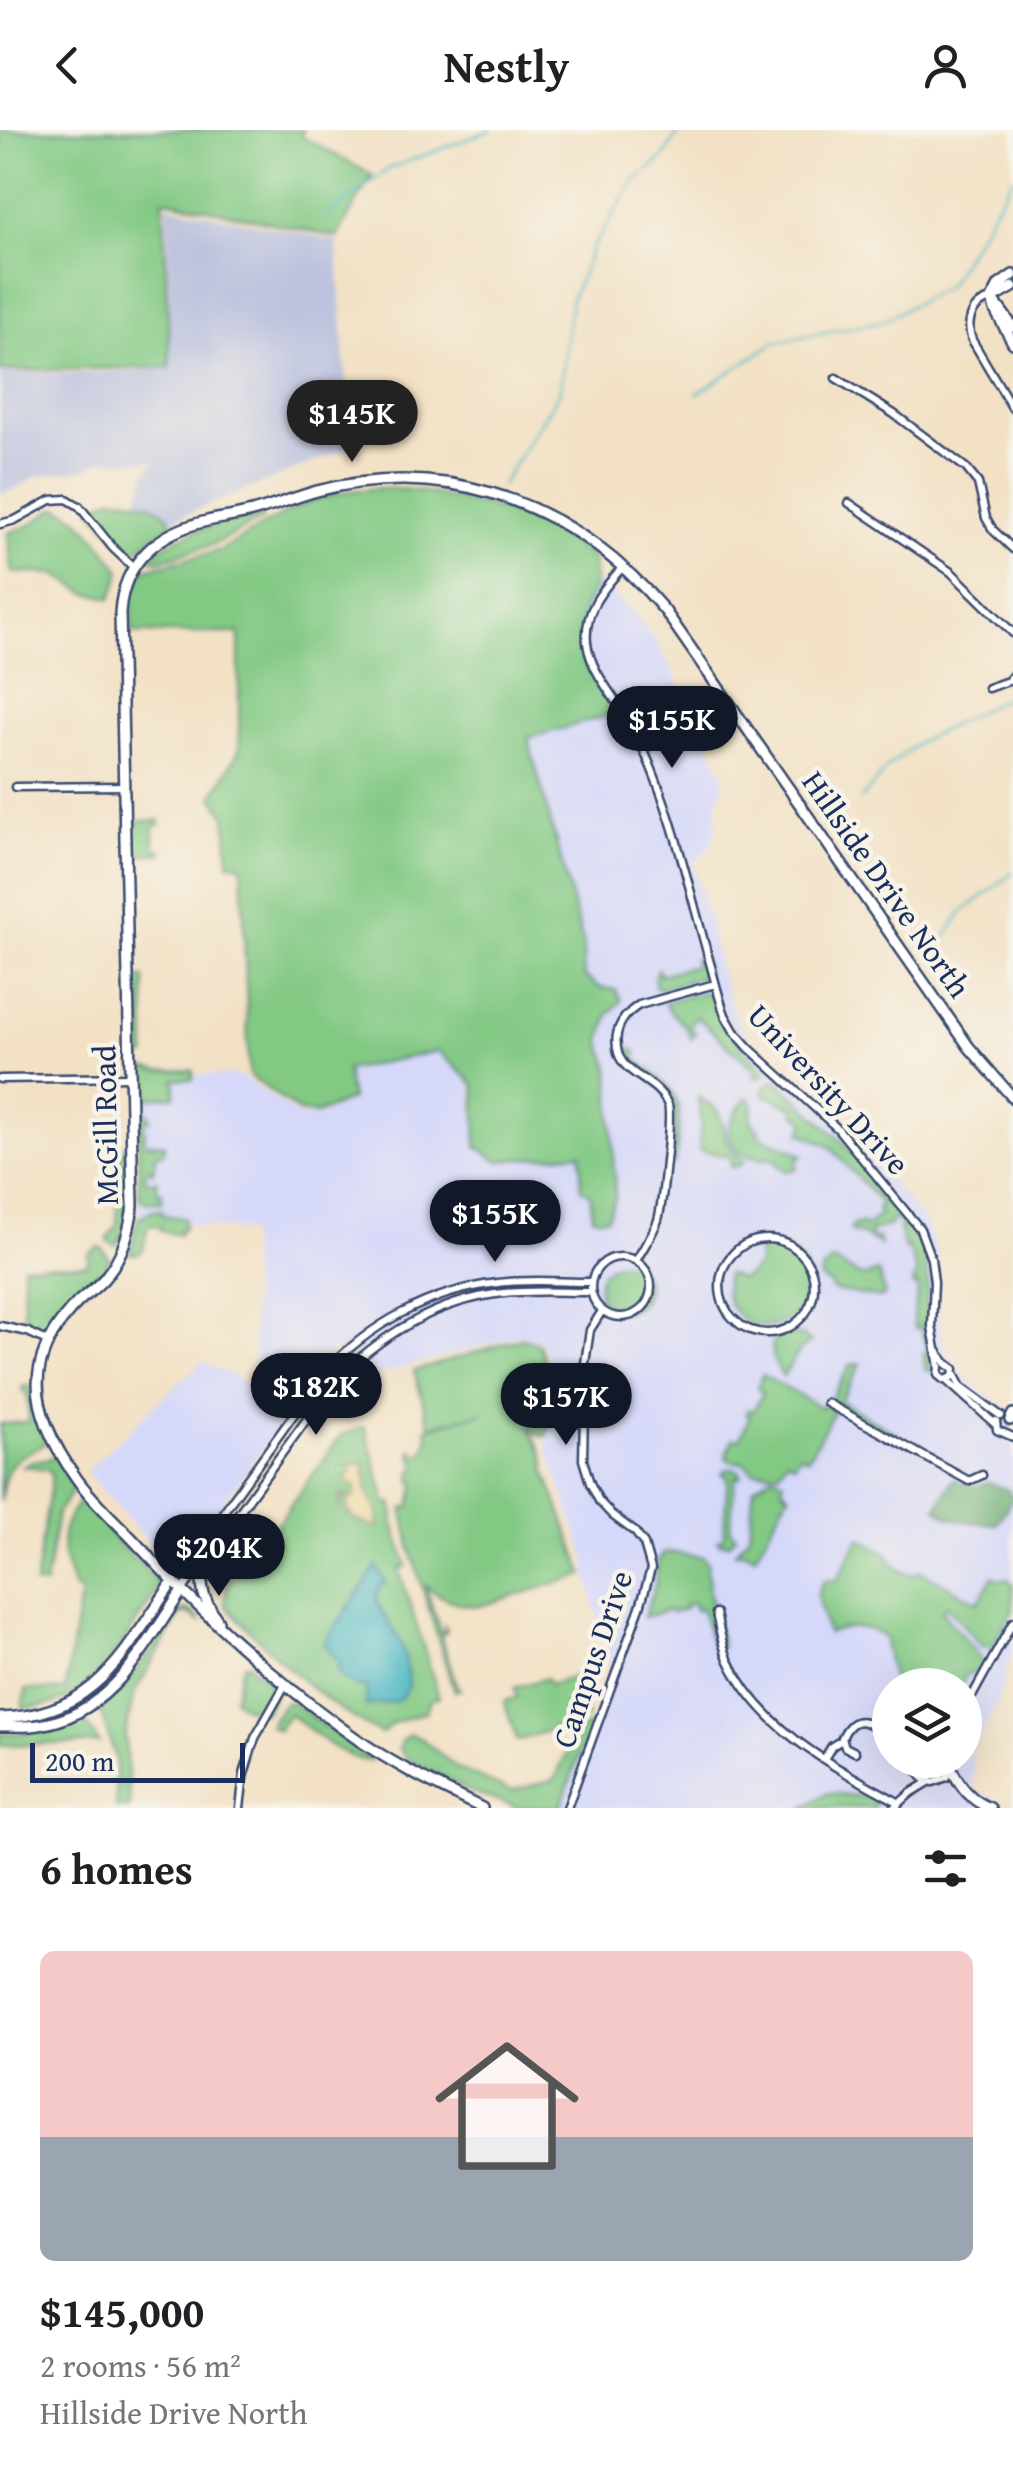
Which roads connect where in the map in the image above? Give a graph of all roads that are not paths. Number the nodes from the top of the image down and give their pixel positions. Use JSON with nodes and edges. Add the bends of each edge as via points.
{"nodes":[{"id":1,"x":1013,"y":275,"type":"edge"},
{"id":2,"x":1013,"y":287,"type":"edge"},
{"id":3,"x":992,"y":299,"type":"junction"},
{"id":4,"x":975,"y":312,"type":"junction"},
{"id":5,"x":1000,"y":319,"type":"junction"},
{"id":6,"x":1013,"y":327,"type":"edge"},
{"id":7,"x":1013,"y":343,"type":"edge"},
{"id":8,"x":836,"y":378,"type":"dead end"},
{"id":9,"x":1013,"y":409,"type":"edge"},
{"id":10,"x":848,"y":503,"type":"dead end"},
{"id":11,"x":0,"y":524,"type":"edge"},
{"id":12,"x":588,"y":538,"type":"junction"},
{"id":13,"x":1013,"y":549,"type":"edge"},
{"id":14,"x":133,"y":567,"type":"junction"},
{"id":15,"x":621,"y":569,"type":"junction"},
{"id":16,"x":652,"y":594,"type":"junction"},
{"id":17,"x":1013,"y":633,"type":"edge"},
{"id":18,"x":1013,"y":675,"type":"edge"},
{"id":19,"x":988,"y":688,"type":"dead end"},
{"id":20,"x":125,"y":786,"type":"junction"},
{"id":21,"x":16,"y":787,"type":"dead end"},
{"id":22,"x":716,"y":984,"type":"junction"},
{"id":23,"x":130,"y":1077,"type":"junction"},
{"id":24,"x":0,"y":1079,"type":"edge"},
{"id":25,"x":998,"y":1082,"type":"junction"},
{"id":26,"x":1013,"y":1087,"type":"edge"},
{"id":27,"x":1013,"y":1098,"type":"edge"},
{"id":28,"x":636,"y":1261,"type":"junction"},
{"id":29,"x":591,"y":1282,"type":"junction"},
{"id":30,"x":591,"y":1292,"type":"junction"},
{"id":31,"x":602,"y":1312,"type":"junction"},
{"id":32,"x":0,"y":1326,"type":"edge"},
{"id":33,"x":770,"y":1333,"type":"joint"},
{"id":34,"x":49,"y":1342,"type":"junction"},
{"id":35,"x":943,"y":1365,"type":"junction"},
{"id":36,"x":954,"y":1374,"type":"junction"},
{"id":37,"x":946,"y":1380,"type":"junction"},
{"id":38,"x":827,"y":1403,"type":"dead end"},
{"id":39,"x":1010,"y":1420,"type":"edge"},
{"id":40,"x":995,"y":1424,"type":"junction"},
{"id":41,"x":1009,"y":1435,"type":"edge"},
{"id":42,"x":982,"y":1475,"type":"dead end"},
{"id":43,"x":211,"y":1552,"type":"junction"},
{"id":44,"x":174,"y":1582,"type":"junction"},
{"id":45,"x":182,"y":1591,"type":"junction"},
{"id":46,"x":716,"y":1613,"type":"dead end"},
{"id":47,"x":1013,"y":1622,"type":"edge"},
{"id":48,"x":228,"y":1636,"type":"junction"},
{"id":49,"x":982,"y":1678,"type":"edge"},
{"id":50,"x":286,"y":1685,"type":"junction"},
{"id":51,"x":0,"y":1718,"type":"edge"},
{"id":52,"x":872,"y":1725,"type":"edge"},
{"id":53,"x":0,"y":1726,"type":"edge"},
{"id":54,"x":842,"y":1740,"type":"junction"},
{"id":55,"x":854,"y":1752,"type":"dead end"},
{"id":56,"x":824,"y":1759,"type":"junction"},
{"id":57,"x":916,"y":1778,"type":"edge"},
{"id":58,"x":925,"y":1778,"type":"edge"},
{"id":59,"x":944,"y":1778,"type":"edge"},
{"id":60,"x":958,"y":1778,"type":"edge"},
{"id":61,"x":930,"y":1782,"type":"junction"},
{"id":62,"x":911,"y":1793,"type":"junction"},
{"id":63,"x":897,"y":1806,"type":"edge"},
{"id":64,"x":240,"y":1808,"type":"edge"},
{"id":65,"x":482,"y":1808,"type":"edge"},
{"id":66,"x":567,"y":1808,"type":"edge"},
{"id":67,"x":990,"y":1808,"type":"edge"}],
"edges":[{"from":1,"to":3,"type":"street"},
{"from":2,"to":3,"type":"street"},
{"from":3,"to":4,"type":"street"},
{"from":3,"to":5,"type":"street"},
{"from":3,"to":6,"type":"street"},
{"from":4,"to":5,"type":"street"},
{"from":4,"to":9,"type":"street","via":[[968,323],[972,340]]},
{"from":5,"to":7,"type":"street"},
{"from":8,"to":13,"type":"street","via":[[966,468],[978,483],[986,518]]},
{"from":10,"to":17,"type":"street","via":[[951,572]]},
{"from":11,"to":14,"type":"street","via":[[52,500],[70,500]]},
{"from":12,"to":14,"type":"street","name":"Hillside Drive North","via":[[478,489],[385,481],[324,489],[178,530]]},
{"from":12,"to":15,"type":"street"},
{"from":12,"to":16,"type":"street","name":"Hillside Drive North"},
{"from":14,"to":20,"type":"street","name":"McGill Road","via":[[120,613]]},
{"from":15,"to":16,"type":"street"},
{"from":15,"to":22,"type":"street","via":[[592,607],[590,655],[658,784]]},
{"from":16,"to":25,"type":"street","name":"Hillside Drive North"},
{"from":18,"to":19,"type":"street"},
{"from":20,"to":21,"type":"street"},
{"from":20,"to":23,"type":"street","name":"McGill Road"},
{"from":22,"to":28,"type":"street","name":"University Drive","via":[[640,1004],[620,1022],[618,1055],[668,1104],[670,1122],[658,1219]]},
{"from":22,"to":35,"type":"street","name":"University Drive","via":[[734,1031],[838,1130],[920,1229],[931,1258],[932,1326]]},
{"from":23,"to":24,"type":"street"},
{"from":23,"to":34,"type":"street","name":"McGill Road","via":[[130,1233],[104,1279],[62,1319]]},
{"from":25,"to":26,"type":"street"},
{"from":25,"to":27,"type":"street","name":"Hillside Drive North"},
{"from":28,"to":29,"type":"street","via":[[608,1260]]},
{"from":28,"to":31,"type":"street","via":[[649,1275],[647,1303],[625,1318]]},
{"from":29,"to":30,"type":"street"},
{"from":29,"to":44,"type":"street","via":[[500,1282],[422,1302],[381,1324],[323,1374]]},
{"from":30,"to":31,"type":"street"},
{"from":30,"to":43,"type":"street","via":[[504,1293],[465,1301],[387,1336],[333,1383]]},
{"from":31,"to":66,"type":"street","name":"Campus Drive","via":[[590,1330],[584,1460],[599,1501],[644,1544],[651,1569]]},
{"from":32,"to":34,"type":"street"},
{"from":33,"to":33,"type":"street","via":[[736,1321],[720,1288],[733,1254],[766,1238],[800,1253],[813,1287],[798,1320]]},
{"from":34,"to":44,"type":"street","name":"McGill Road","via":[[39,1368],[39,1395],[56,1445],[84,1488]]},
{"from":35,"to":36,"type":"street"},
{"from":35,"to":37,"type":"street","via":[[940,1377]]},
{"from":36,"to":37,"type":"street"},
{"from":36,"to":39,"type":"street"},
{"from":37,"to":40,"type":"street"},
{"from":38,"to":42,"type":"street","via":[[969,1481]]},
{"from":39,"to":40,"type":"street"},
{"from":39,"to":41,"type":"street"},
{"from":40,"to":41,"type":"street"},
{"from":43,"to":45,"type":"street"},
{"from":43,"to":48,"type":"street","via":[[202,1588]]},
{"from":44,"to":45,"type":"street","name":"McGill Road"},
{"from":44,"to":51,"type":"street","via":[[128,1648],[80,1697],[21,1718]]},
{"from":45,"to":48,"type":"street","name":"McGill Road"},
{"from":45,"to":53,"type":"street","via":[[102,1697],[55,1722]]},
{"from":46,"to":56,"type":"street","via":[[727,1656],[749,1692],[777,1725]]},
{"from":47,"to":49,"type":"street"},
{"from":48,"to":50,"type":"street","name":"McGill Road"},
{"from":50,"to":64,"type":"street","via":[[256,1738]]},
{"from":50,"to":65,"type":"street","name":"McGill Road","via":[[390,1760]]},
{"from":52,"to":54,"type":"street","via":[[850,1726]]},
{"from":54,"to":55,"type":"street"},
{"from":54,"to":56,"type":"street"},
{"from":56,"to":63,"type":"street"},
{"from":57,"to":62,"type":"street"},
{"from":58,"to":61,"type":"street"},
{"from":59,"to":61,"type":"street"},
{"from":60,"to":67,"type":"street"},
{"from":61,"to":62,"type":"street"},
{"from":62,"to":63,"type":"street"}]}
